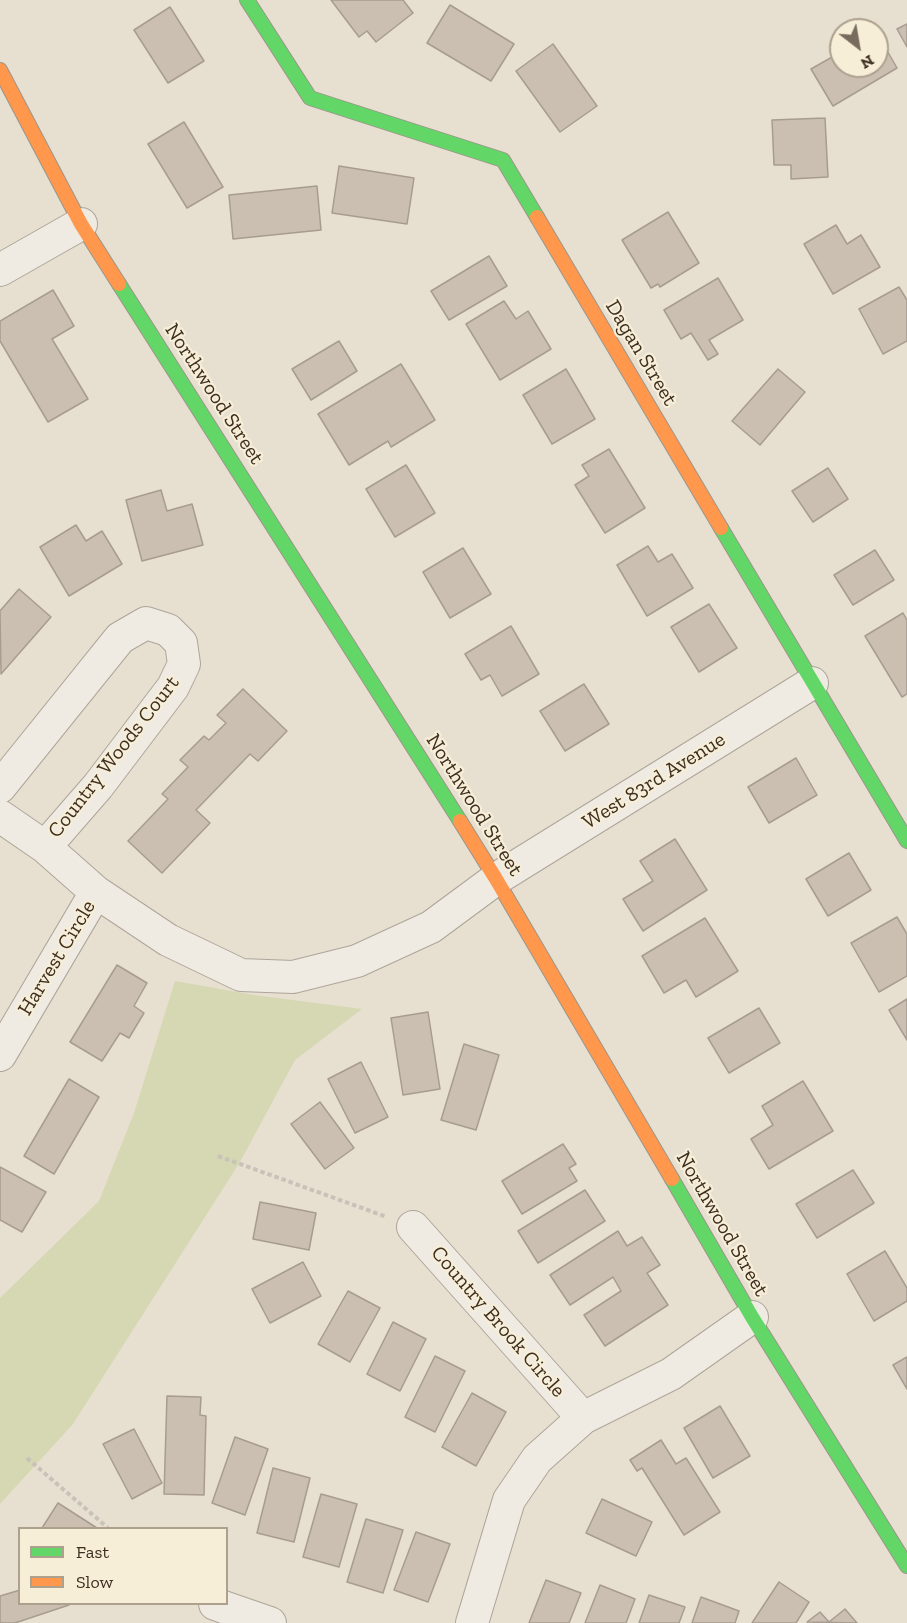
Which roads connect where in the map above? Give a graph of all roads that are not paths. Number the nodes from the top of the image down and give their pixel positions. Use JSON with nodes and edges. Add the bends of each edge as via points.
{"nodes":[{"id":1,"x":247,"y":0,"type":"edge"},
{"id":2,"x":0,"y":70,"type":"edge"},
{"id":3,"x":81,"y":224,"type":"junction"},
{"id":4,"x":0,"y":270,"type":"edge"},
{"id":5,"x":812,"y":683,"type":"junction"},
{"id":6,"x":0,"y":787,"type":"edge"},
{"id":7,"x":0,"y":816,"type":"edge"},
{"id":8,"x":907,"y":841,"type":"edge"},
{"id":9,"x":45,"y":847,"type":"junction"},
{"id":10,"x":496,"y":879,"type":"junction"},
{"id":11,"x":96,"y":892,"type":"junction"},
{"id":12,"x":0,"y":1055,"type":"edge"},
{"id":13,"x":413,"y":1227,"type":"road end"},
{"id":14,"x":752,"y":1317,"type":"junction"},
{"id":15,"x":583,"y":1418,"type":"junction"},
{"id":16,"x":907,"y":1566,"type":"edge"},
{"id":17,"x":217,"y":1605,"type":"edge"},
{"id":18,"x":270,"y":1623,"type":"edge"},
{"id":19,"x":472,"y":1623,"type":"edge"}],
"edges":[{"from":1,"to":5,"type":"street","name":"Dagan Street","via":[[310,98],[502,160]]},
{"from":2,"to":3,"type":"street","name":"Northwood Street"},
{"from":3,"to":4,"type":"street"},
{"from":3,"to":10,"type":"street","name":"Northwood Street"},
{"from":5,"to":8,"type":"street","name":"Dagan Street"},
{"from":5,"to":10,"type":"street","name":"West 83rd Avenue"},
{"from":6,"to":9,"type":"street","name":"Country Woods Court","via":[[120,638],[146,623],[168,630],[181,643],[184,664],[172,687],[98,786]]},
{"from":7,"to":9,"type":"street","name":"West 83rd Avenue"},
{"from":9,"to":11,"type":"street","name":"West 83rd Avenue"},
{"from":10,"to":11,"type":"street","name":"West 83rd Avenue","via":[[431,927],[357,961],[293,977],[241,975],[168,940]]},
{"from":10,"to":14,"type":"street","name":"Northwood Street"},
{"from":11,"to":12,"type":"street","name":"Harvest Circle"},
{"from":13,"to":15,"type":"street","name":"Country Brook Circle"},
{"from":14,"to":15,"type":"street","via":[[671,1374]]},
{"from":14,"to":16,"type":"street","name":"Northwood Street"},
{"from":15,"to":19,"type":"street","via":[[537,1459],[508,1500]]},
{"from":17,"to":18,"type":"street"}]}
